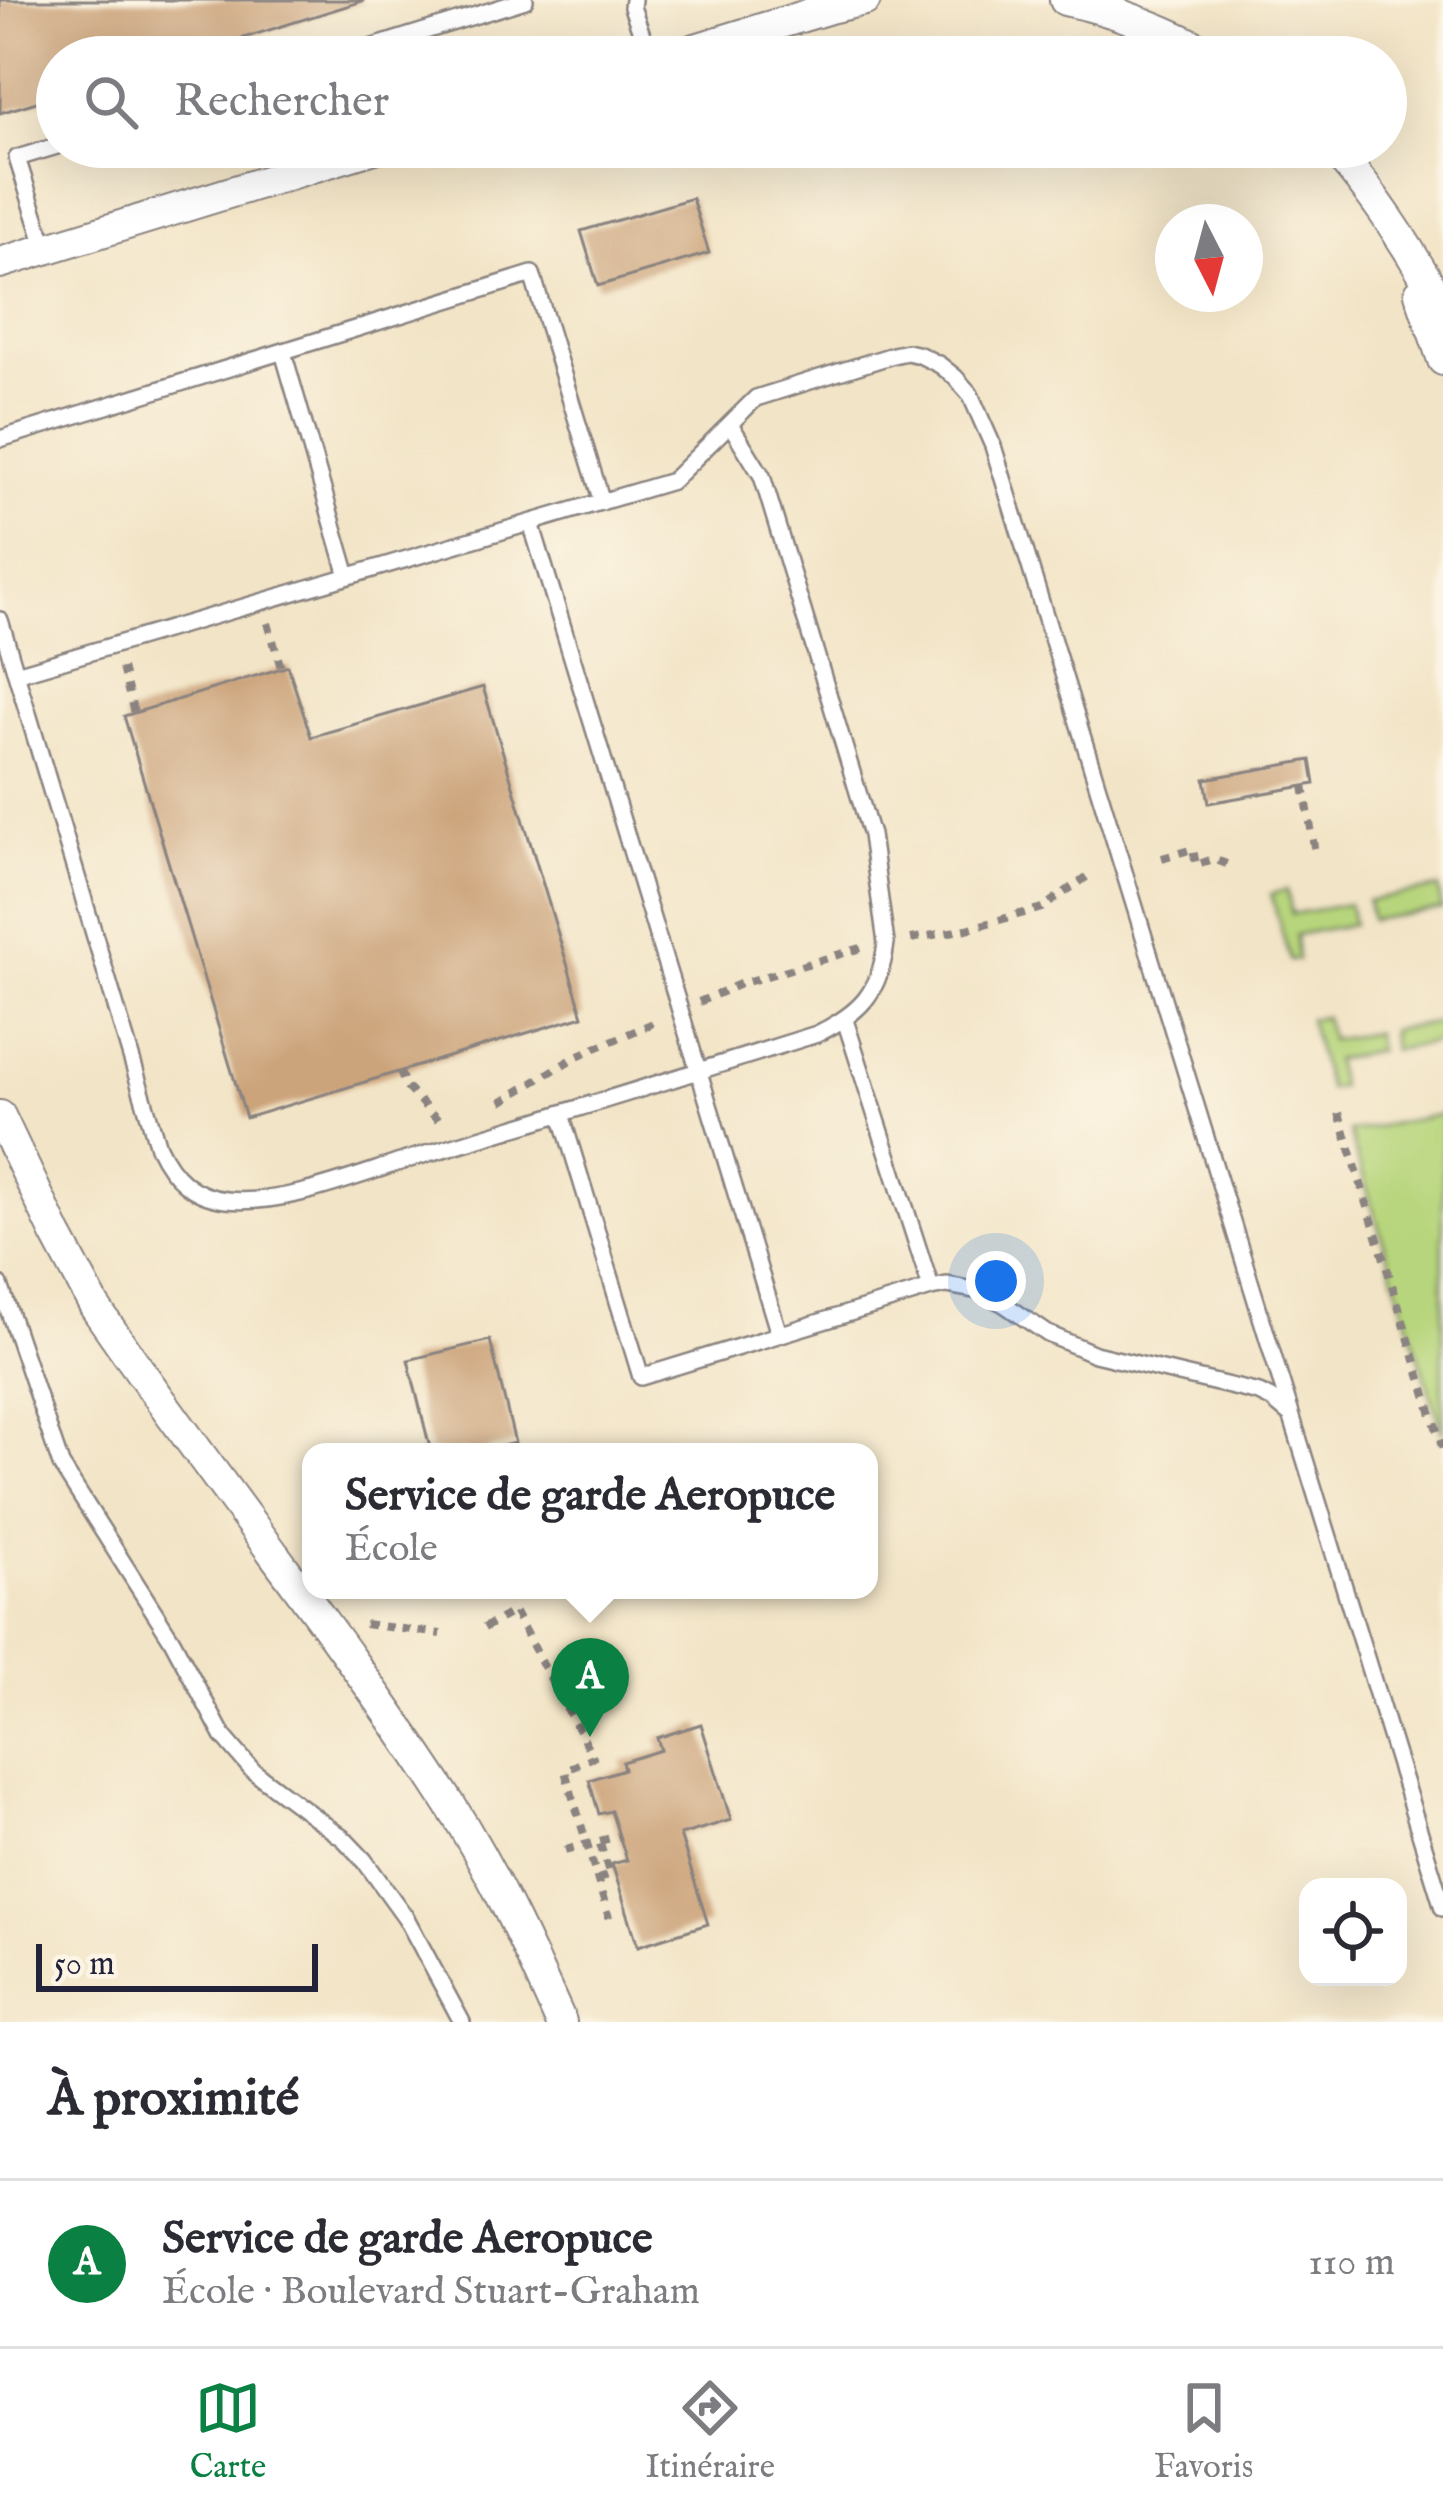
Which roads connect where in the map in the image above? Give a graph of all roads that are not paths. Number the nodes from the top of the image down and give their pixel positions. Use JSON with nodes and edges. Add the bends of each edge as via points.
{"nodes":[{"id":1,"x":525,"y":0,"type":"edge"},
{"id":2,"x":633,"y":0,"type":"edge"},
{"id":3,"x":865,"y":0,"type":"edge"},
{"id":4,"x":1065,"y":0,"type":"edge"},
{"id":5,"x":412,"y":36,"type":"edge"},
{"id":6,"x":642,"y":36,"type":"edge"},
{"id":7,"x":738,"y":36,"type":"edge"},
{"id":8,"x":1173,"y":36,"type":"edge"},
{"id":9,"x":8,"y":159,"type":"edge"},
{"id":10,"x":310,"y":168,"type":"edge"},
{"id":11,"x":1351,"y":168,"type":"edge"},
{"id":12,"x":1396,"y":232,"type":"junction"},
{"id":13,"x":46,"y":249,"type":"junction"},
{"id":14,"x":0,"y":263,"type":"edge"},
{"id":15,"x":1443,"y":309,"type":"edge"},
{"id":16,"x":283,"y":352,"type":"junction"},
{"id":17,"x":1443,"y":360,"type":"edge"},
{"id":18,"x":730,"y":424,"type":"junction"},
{"id":19,"x":0,"y":439,"type":"edge"},
{"id":20,"x":602,"y":502,"type":"junction"},
{"id":21,"x":531,"y":523,"type":"junction"},
{"id":22,"x":348,"y":577,"type":"junction"},
{"id":23,"x":0,"y":620,"type":"edge"},
{"id":24,"x":16,"y":674,"type":"junction"},
{"id":25,"x":845,"y":1020,"type":"junction"},
{"id":26,"x":700,"y":1071,"type":"junction"},
{"id":27,"x":561,"y":1114,"type":"junction"},
{"id":28,"x":0,"y":1116,"type":"edge"},
{"id":29,"x":0,"y":1286,"type":"edge"},
{"id":30,"x":931,"y":1288,"type":"junction"},
{"id":31,"x":779,"y":1334,"type":"junction"},
{"id":32,"x":1292,"y":1418,"type":"junction"},
{"id":33,"x":302,"y":1595,"type":"edge"},
{"id":34,"x":305,"y":1599,"type":"edge"},
{"id":35,"x":1443,"y":1908,"type":"edge"},
{"id":36,"x":462,"y":2022,"type":"edge"},
{"id":37,"x":561,"y":2022,"type":"edge"}],
"edges":[{"from":1,"to":5,"type":"lane"},
{"from":2,"to":6,"type":"lane"},
{"from":3,"to":7,"type":"street"},
{"from":4,"to":8,"type":"street"},
{"from":9,"to":13,"type":"lane"},
{"from":10,"to":13,"type":"street"},
{"from":11,"to":12,"type":"street"},
{"from":12,"to":15,"type":"street"},
{"from":12,"to":17,"type":"street"},
{"from":13,"to":14,"type":"street"},
{"from":16,"to":19,"type":"lane"},
{"from":16,"to":20,"type":"lane","via":[[532,274]]},
{"from":16,"to":22,"type":"lane"},
{"from":18,"to":20,"type":"lane","via":[[672,481]]},
{"from":18,"to":25,"type":"lane","via":[[762,476],[871,835],[884,961],[872,992]]},
{"from":18,"to":32,"type":"lane","via":[[756,398],[907,352],[940,365],[970,394],[993,446]]},
{"from":20,"to":21,"type":"lane"},
{"from":21,"to":22,"type":"lane"},
{"from":21,"to":26,"type":"lane"},
{"from":22,"to":24,"type":"lane"},
{"from":23,"to":24,"type":"lane"},
{"from":24,"to":27,"type":"lane","via":[[158,1147],[190,1189],[246,1201],[293,1194]]},
{"from":25,"to":26,"type":"lane"},
{"from":25,"to":30,"type":"lane"},
{"from":26,"to":27,"type":"lane"},
{"from":26,"to":31,"type":"lane"},
{"from":27,"to":31,"type":"lane","via":[[641,1377]]},
{"from":28,"to":33,"type":"street","via":[[95,1307]]},
{"from":29,"to":36,"type":"lane","via":[[61,1465],[223,1736],[253,1772],[364,1860]]},
{"from":30,"to":31,"type":"lane"},
{"from":30,"to":32,"type":"lane","via":[[979,1291],[1068,1344],[1259,1393]]},
{"from":32,"to":35,"type":"lane"},
{"from":34,"to":37,"type":"street","via":[[452,1807]]}]}
